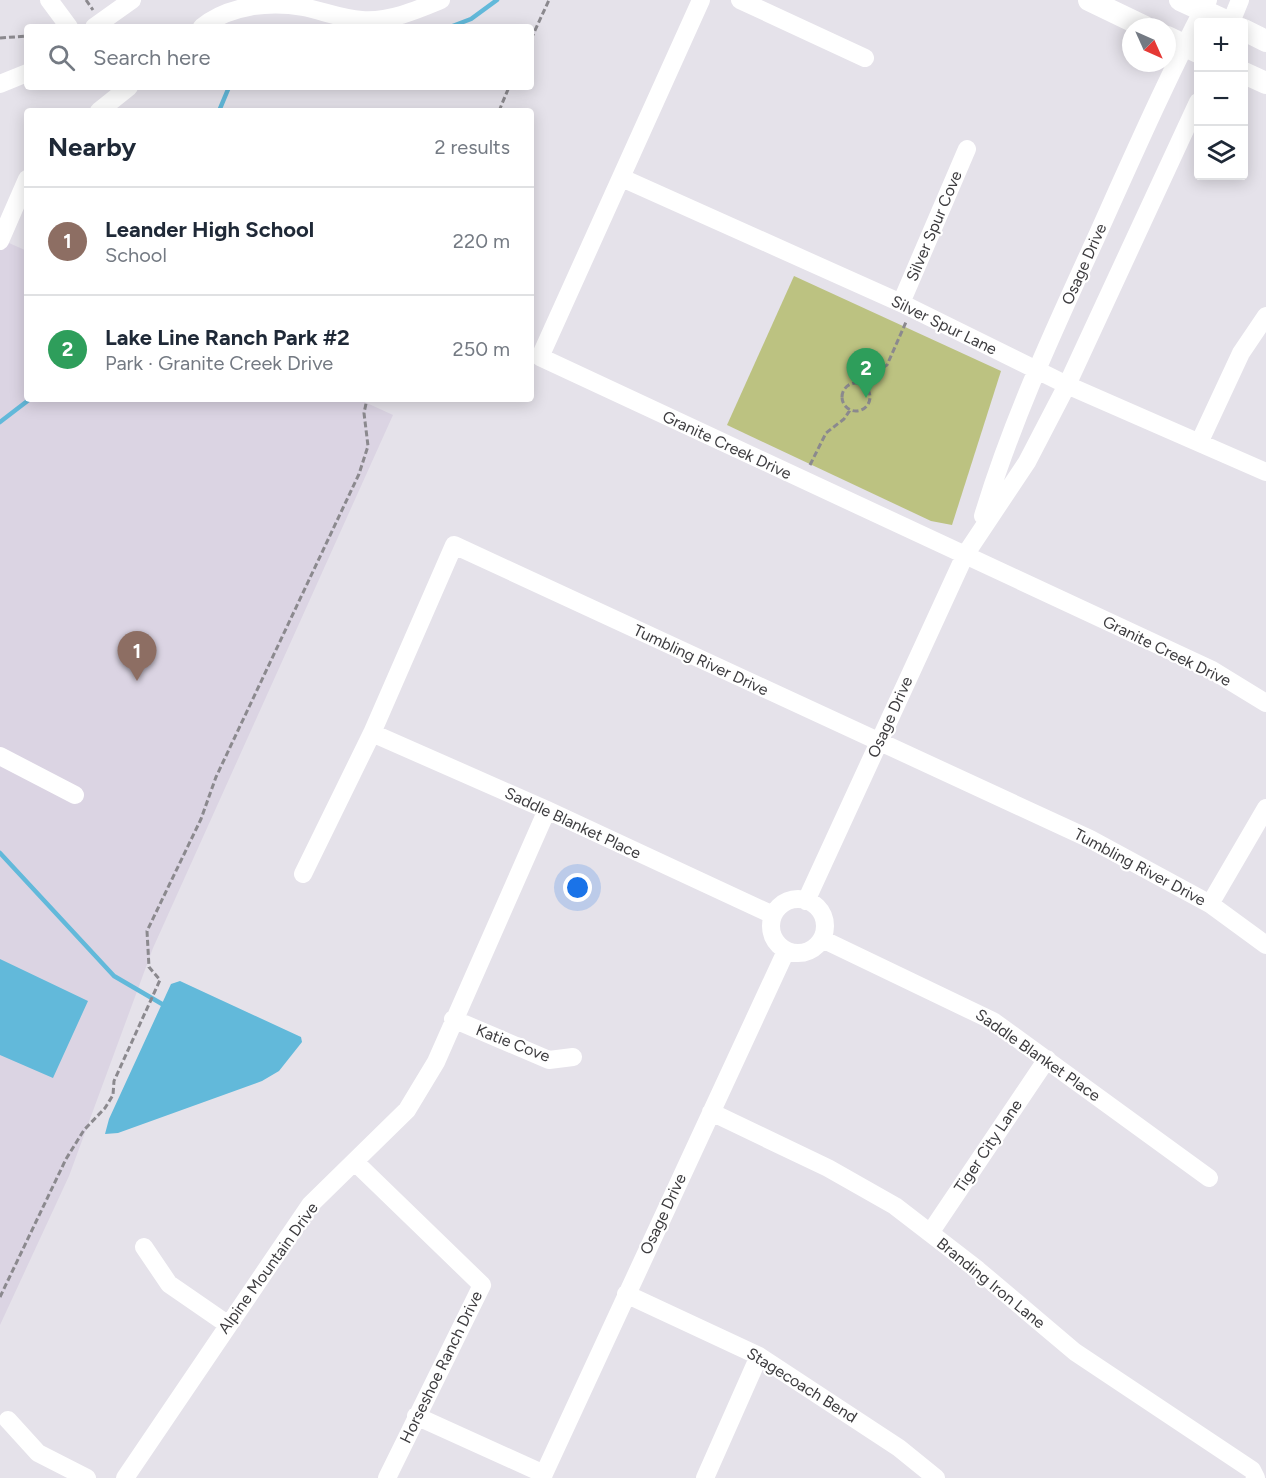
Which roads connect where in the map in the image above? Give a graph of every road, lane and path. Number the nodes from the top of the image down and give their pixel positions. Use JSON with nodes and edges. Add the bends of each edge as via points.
{"nodes":[{"id":1,"x":49,"y":0,"type":"edge"},
{"id":2,"x":132,"y":0,"type":"edge"},
{"id":3,"x":441,"y":0,"type":"edge"},
{"id":4,"x":549,"y":0,"type":"edge"},
{"id":5,"x":701,"y":0,"type":"edge"},
{"id":6,"x":740,"y":0,"type":"edge"},
{"id":7,"x":1089,"y":0,"type":"edge"},
{"id":8,"x":1180,"y":0,"type":"edge"},
{"id":9,"x":1240,"y":0,"type":"edge"},
{"id":10,"x":1205,"y":5,"type":"edge"},
{"id":11,"x":1126,"y":18,"type":"edge"},
{"id":12,"x":1223,"y":18,"type":"edge"},
{"id":13,"x":1231,"y":18,"type":"edge"},
{"id":14,"x":67,"y":24,"type":"edge"},
{"id":15,"x":98,"y":24,"type":"edge"},
{"id":16,"x":207,"y":24,"type":"edge"},
{"id":17,"x":534,"y":32,"type":"edge"},
{"id":18,"x":1248,"y":32,"type":"edge"},
{"id":19,"x":24,"y":36,"type":"edge"},
{"id":20,"x":0,"y":38,"type":"edge"},
{"id":21,"x":1266,"y":41,"type":"edge"},
{"id":22,"x":1183,"y":45,"type":"edge"},
{"id":23,"x":865,"y":58,"type":"dead end"},
{"id":24,"x":24,"y":74,"type":"edge"},
{"id":25,"x":1248,"y":75,"type":"edge"},
{"id":26,"x":1266,"y":83,"type":"edge"},
{"id":27,"x":0,"y":84,"type":"edge"},
{"id":28,"x":125,"y":90,"type":"edge"},
{"id":29,"x":508,"y":90,"type":"edge"},
{"id":30,"x":103,"y":108,"type":"edge"},
{"id":31,"x":500,"y":108,"type":"edge"},
{"id":32,"x":1194,"y":111,"type":"edge"},
{"id":33,"x":967,"y":149,"type":"dead end"},
{"id":34,"x":622,"y":178,"type":"junction"},
{"id":35,"x":24,"y":186,"type":"edge"},
{"id":36,"x":0,"y":241,"type":"edge"},
{"id":37,"x":906,"y":306,"type":"junction"},
{"id":38,"x":1266,"y":316,"type":"edge"},
{"id":39,"x":1036,"y":370,"type":"junction"},
{"id":40,"x":862,"y":384,"type":"junction"},
{"id":41,"x":1067,"y":385,"type":"junction"},
{"id":42,"x":366,"y":402,"type":"edge"},
{"id":43,"x":850,"y":410,"type":"junction"},
{"id":44,"x":1200,"y":441,"type":"junction"},
{"id":45,"x":1266,"y":472,"type":"edge"},
{"id":46,"x":803,"y":480,"type":"junction"},
{"id":47,"x":977,"y":535,"type":"junction"},
{"id":48,"x":965,"y":555,"type":"junction"},
{"id":49,"x":1266,"y":703,"type":"edge"},
{"id":50,"x":372,"y":733,"type":"junction"},
{"id":51,"x":879,"y":742,"type":"junction"},
{"id":52,"x":0,"y":756,"type":"edge"},
{"id":53,"x":75,"y":795,"type":"dead end"},
{"id":54,"x":1266,"y":808,"type":"edge"},
{"id":55,"x":547,"y":810,"type":"junction"},
{"id":56,"x":303,"y":874,"type":"dead end"},
{"id":57,"x":806,"y":901,"type":"junction"},
{"id":58,"x":1210,"y":904,"type":"junction"},
{"id":59,"x":773,"y":915,"type":"junction"},
{"id":60,"x":822,"y":939,"type":"junction"},
{"id":61,"x":1266,"y":945,"type":"edge"},
{"id":62,"x":786,"y":951,"type":"junction"},
{"id":63,"x":453,"y":1019,"type":"junction"},
{"id":64,"x":573,"y":1057,"type":"dead end"},
{"id":65,"x":1047,"y":1059,"type":"junction"},
{"id":66,"x":711,"y":1112,"type":"junction"},
{"id":67,"x":355,"y":1162,"type":"junction"},
{"id":68,"x":1209,"y":1178,"type":"dead end"},
{"id":69,"x":930,"y":1233,"type":"junction"},
{"id":70,"x":144,"y":1247,"type":"dead end"},
{"id":71,"x":626,"y":1293,"type":"junction"},
{"id":72,"x":0,"y":1297,"type":"edge"},
{"id":73,"x":227,"y":1324,"type":"junction"},
{"id":74,"x":759,"y":1356,"type":"junction"},
{"id":75,"x":416,"y":1416,"type":"junction"},
{"id":76,"x":8,"y":1420,"type":"dead end"},
{"id":77,"x":543,"y":1476,"type":"edge"},
{"id":78,"x":87,"y":1478,"type":"edge"},
{"id":79,"x":125,"y":1478,"type":"edge"},
{"id":80,"x":387,"y":1478,"type":"edge"},
{"id":81,"x":705,"y":1478,"type":"edge"},
{"id":82,"x":936,"y":1478,"type":"edge"},
{"id":83,"x":1256,"y":1478,"type":"edge"}],
"edges":[{"from":1,"to":14,"type":"street"},
{"from":2,"to":15,"type":"street"},
{"from":3,"to":16,"type":"street","via":[[396,17],[363,20],[280,4],[247,8]]},
{"from":4,"to":17,"type":"path"},
{"from":5,"to":34,"type":"street","name":"Granite Creek Drive"},
{"from":6,"to":23,"type":"street"},
{"from":7,"to":11,"type":"main road"},
{"from":8,"to":10,"type":"main road"},
{"from":9,"to":13,"type":"street"},
{"from":10,"to":12,"type":"main road"},
{"from":10,"to":22,"type":"street","name":"Osage Drive"},
{"from":18,"to":21,"type":"main road"},
{"from":19,"to":20,"type":"path"},
{"from":22,"to":39,"type":"street","name":"Osage Drive"},
{"from":24,"to":27,"type":"street"},
{"from":25,"to":26,"type":"main road"},
{"from":28,"to":30,"type":"street"},
{"from":29,"to":31,"type":"path"},
{"from":32,"to":41,"type":"street","name":"Osage Drive"},
{"from":33,"to":37,"type":"street","name":"Silver Spur Cove"},
{"from":34,"to":37,"type":"street","name":"Silver Spur Lane"},
{"from":34,"to":46,"type":"street","name":"Granite Creek Drive","via":[[540,357]]},
{"from":35,"to":36,"type":"street"},
{"from":37,"to":39,"type":"street","name":"Silver Spur Lane"},
{"from":37,"to":40,"type":"path","via":[[887,365]]},
{"from":38,"to":44,"type":"street","via":[[1241,352]]},
{"from":39,"to":41,"type":"street","name":"Silver Spur Lane"},
{"from":39,"to":47,"type":"street","name":"Osage Drive","via":[[1003,449]]},
{"from":40,"to":43,"type":"path","via":[[845,389],[843,402]]},
{"from":40,"to":43,"type":"path","via":[[869,391],[868,405],[861,411]]},
{"from":41,"to":44,"type":"street","name":"Silver Spur Lane"},
{"from":41,"to":47,"type":"street","name":"Osage Drive","via":[[1027,462]]},
{"from":42,"to":72,"type":"path","via":[[368,446],[359,474],[147,931],[149,967],[160,980],[114,1081],[112,1095],[66,1159]]},
{"from":43,"to":46,"type":"path","via":[[826,433]]},
{"from":44,"to":45,"type":"street","name":"Silver Spur Lane"},
{"from":46,"to":48,"type":"street","name":"Granite Creek Drive"},
{"from":47,"to":48,"type":"street","name":"Osage Drive"},
{"from":48,"to":49,"type":"street","name":"Granite Creek Drive","via":[[1212,670]]},
{"from":48,"to":51,"type":"street","name":"Osage Drive"},
{"from":50,"to":51,"type":"street","name":"Tumbling River Drive","via":[[454,545]]},
{"from":50,"to":55,"type":"street","name":"Saddle Blanket Place"},
{"from":50,"to":56,"type":"street","name":"Tumbling River Drive"},
{"from":51,"to":57,"type":"street","name":"Osage Drive"},
{"from":51,"to":58,"type":"street","name":"Tumbling River Drive","via":[[1090,838]]},
{"from":52,"to":53,"type":"street"},
{"from":54,"to":58,"type":"street"},
{"from":55,"to":59,"type":"street","name":"Saddle Blanket Place"},
{"from":55,"to":63,"type":"street","name":"Alpine Mountain Drive"},
{"from":57,"to":59,"type":"street","via":[[791,900]]},
{"from":57,"to":60,"type":"street","via":[[814,904],[823,916]]},
{"from":58,"to":61,"type":"street","name":"Tumbling River Drive"},
{"from":59,"to":62,"type":"street","via":[[772,936]]},
{"from":60,"to":62,"type":"street","via":[[806,952]]},
{"from":60,"to":65,"type":"street","name":"Saddle Blanket Place","via":[[993,1020]]},
{"from":62,"to":66,"type":"street","name":"Osage Drive"},
{"from":63,"to":64,"type":"street","name":"Katie Cove","via":[[549,1060]]},
{"from":63,"to":67,"type":"street","name":"Alpine Mountain Drive","via":[[436,1062],[407,1110]]},
{"from":65,"to":68,"type":"street","name":"Saddle Blanket Place"},
{"from":65,"to":69,"type":"street","name":"Tiger City Lane"},
{"from":66,"to":69,"type":"street","name":"Branding Iron Lane","via":[[828,1168],[895,1206]]},
{"from":66,"to":71,"type":"street","name":"Osage Drive"},
{"from":67,"to":73,"type":"street","name":"Alpine Mountain Drive","via":[[310,1205]]},
{"from":67,"to":75,"type":"street","name":"Horseshoe Ranch Drive","via":[[482,1285]]},
{"from":69,"to":83,"type":"street","name":"Branding Iron Lane","via":[[1075,1352],[1252,1470]]},
{"from":70,"to":73,"type":"street","via":[[169,1284]]},
{"from":71,"to":74,"type":"street","name":"Stagecoach Bend"},
{"from":71,"to":77,"type":"street","name":"Osage Drive"},
{"from":73,"to":79,"type":"street","name":"Alpine Mountain Drive"},
{"from":74,"to":81,"type":"street"},
{"from":74,"to":82,"type":"street","name":"Stagecoach Bend","via":[[899,1448]]},
{"from":75,"to":77,"type":"street"},
{"from":75,"to":80,"type":"street","name":"Horseshoe Ranch Drive"},
{"from":76,"to":78,"type":"street","via":[[38,1453]]}]}
